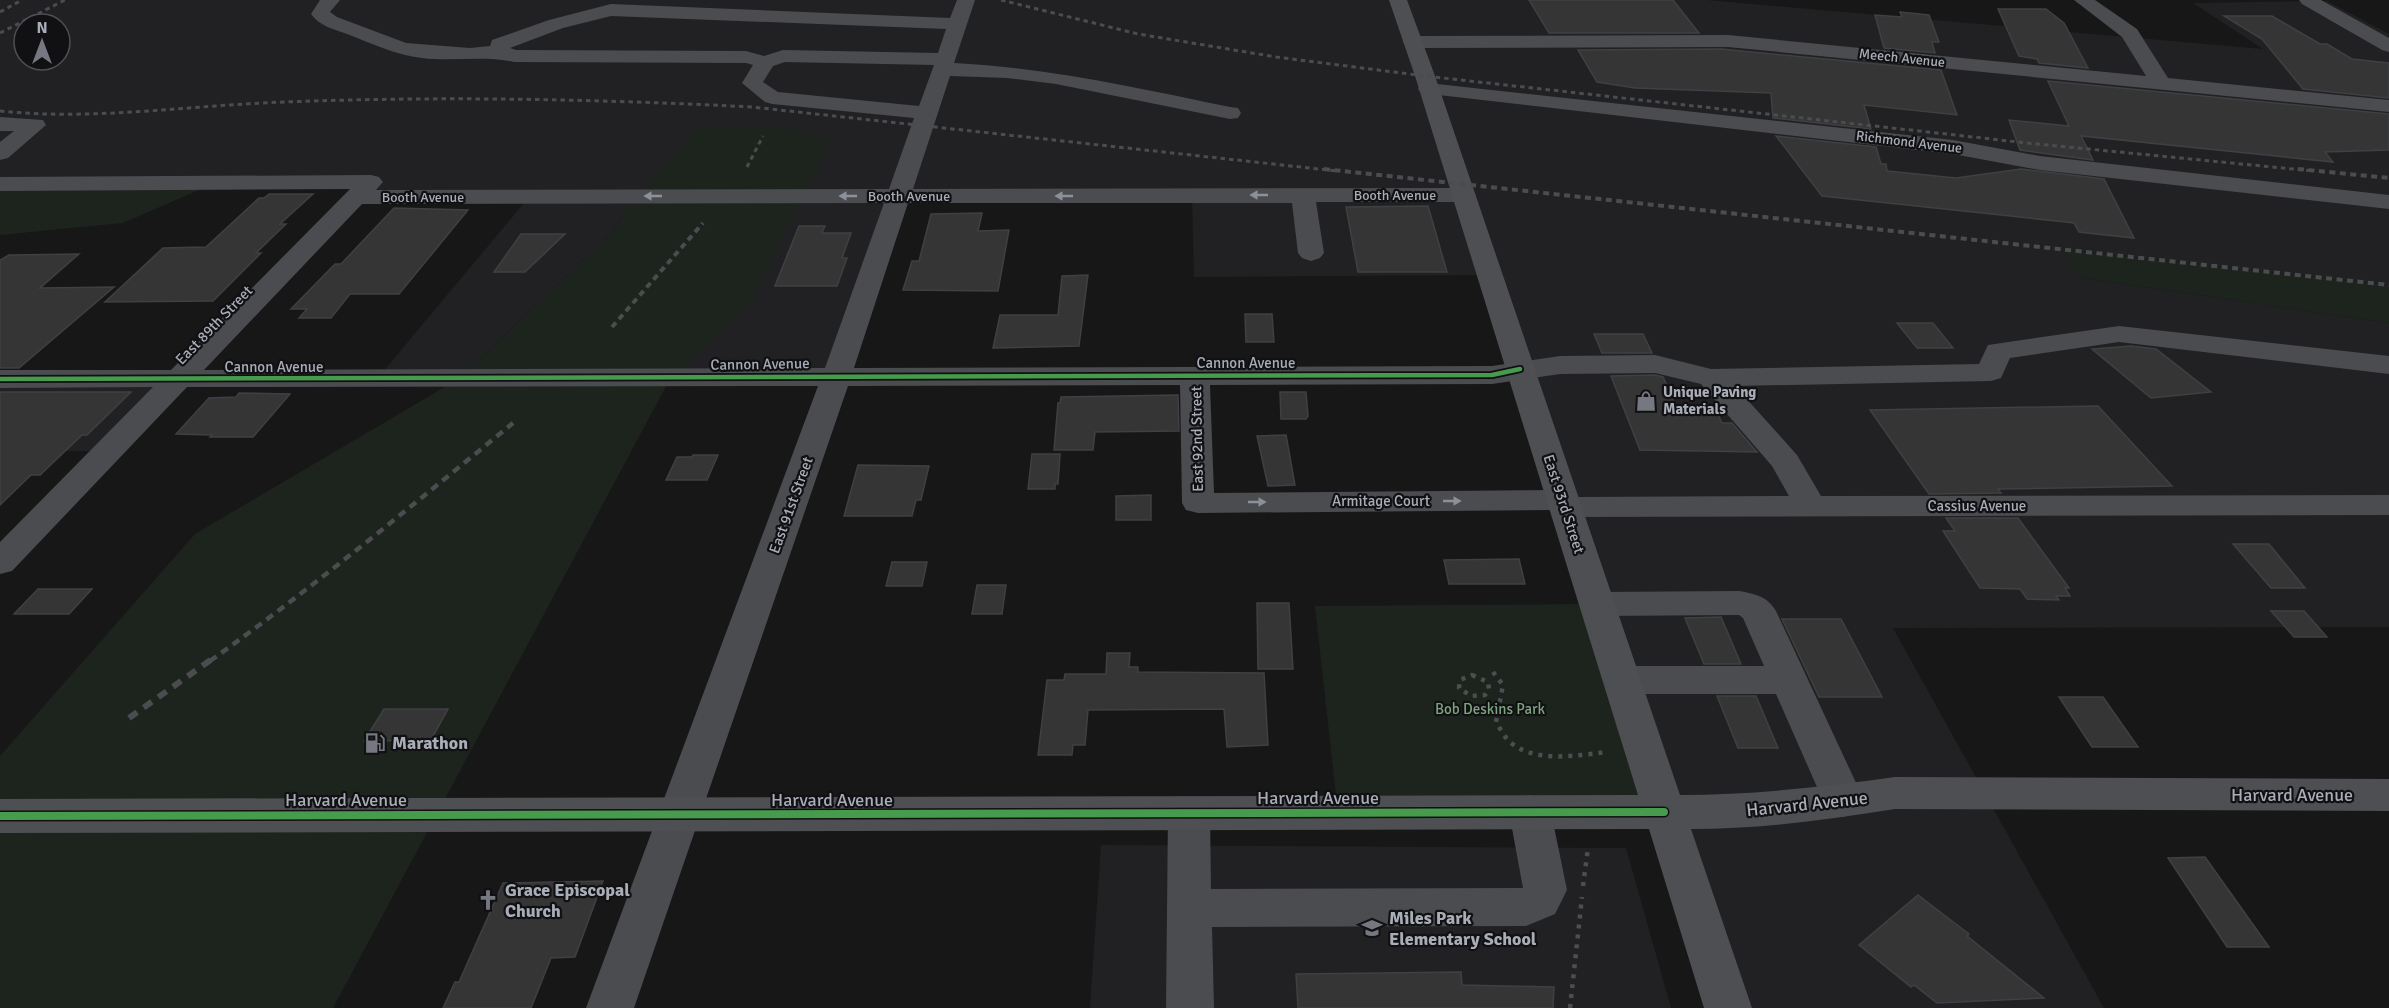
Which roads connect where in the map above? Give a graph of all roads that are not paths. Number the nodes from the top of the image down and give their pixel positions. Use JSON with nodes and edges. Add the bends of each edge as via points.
{"nodes":[{"id":1,"x":332,"y":0,"type":"edge"},
{"id":2,"x":581,"y":0,"type":"edge"},
{"id":3,"x":966,"y":0,"type":"edge"},
{"id":4,"x":1398,"y":0,"type":"edge"},
{"id":5,"x":2083,"y":0,"type":"edge"},
{"id":6,"x":2308,"y":0,"type":"edge"},
{"id":7,"x":611,"y":10,"type":"junction"},
{"id":8,"x":957,"y":24,"type":"junction"},
{"id":9,"x":1413,"y":42,"type":"junction"},
{"id":10,"x":2389,"y":46,"type":"edge"},
{"id":11,"x":501,"y":51,"type":"junction"},
{"id":12,"x":765,"y":62,"type":"junction"},
{"id":13,"x":943,"y":64,"type":"junction"},
{"id":14,"x":2161,"y":84,"type":"junction"},
{"id":15,"x":1428,"y":89,"type":"junction"},
{"id":16,"x":2389,"y":106,"type":"edge"},
{"id":17,"x":926,"y":113,"type":"junction"},
{"id":18,"x":1230,"y":113,"type":"dead end"},
{"id":19,"x":0,"y":124,"type":"edge"},
{"id":20,"x":0,"y":153,"type":"edge"},
{"id":21,"x":0,"y":184,"type":"edge"},
{"id":22,"x":363,"y":190,"type":"junction"},
{"id":23,"x":1303,"y":195,"type":"junction"},
{"id":24,"x":1464,"y":195,"type":"junction"},
{"id":25,"x":899,"y":196,"type":"junction"},
{"id":26,"x":2389,"y":202,"type":"edge"},
{"id":27,"x":1311,"y":253,"type":"dead end"},
{"id":28,"x":2389,"y":365,"type":"edge"},
{"id":29,"x":1520,"y":369,"type":"junction"},
{"id":30,"x":837,"y":376,"type":"junction"},
{"id":31,"x":1195,"y":376,"type":"junction"},
{"id":32,"x":1711,"y":378,"type":"junction"},
{"id":33,"x":0,"y":379,"type":"edge"},
{"id":34,"x":180,"y":379,"type":"junction"},
{"id":35,"x":1198,"y":502,"type":"joint"},
{"id":36,"x":1564,"y":504,"type":"junction"},
{"id":37,"x":2389,"y":505,"type":"edge"},
{"id":38,"x":1811,"y":507,"type":"junction"},
{"id":39,"x":0,"y":563,"type":"edge"},
{"id":40,"x":1597,"y":604,"type":"junction"},
{"id":41,"x":1622,"y":680,"type":"junction"},
{"id":42,"x":1789,"y":680,"type":"junction"},
{"id":43,"x":2389,"y":795,"type":"edge"},
{"id":44,"x":1844,"y":801,"type":"junction"},
{"id":45,"x":1530,"y":812,"type":"junction"},
{"id":46,"x":1664,"y":812,"type":"junction"},
{"id":47,"x":1189,"y":813,"type":"junction"},
{"id":48,"x":681,"y":815,"type":"junction"},
{"id":49,"x":0,"y":816,"type":"edge"},
{"id":50,"x":1190,"y":908,"type":"junction"},
{"id":51,"x":610,"y":1008,"type":"edge"},
{"id":52,"x":1190,"y":1008,"type":"edge"},
{"id":53,"x":1728,"y":1008,"type":"edge"}],
"edges":[{"from":1,"to":11,"type":"street","via":[[320,14],[401,48],[443,54]]},
{"from":2,"to":7,"type":"street"},
{"from":3,"to":8,"type":"street","name":"East 91st Street"},
{"from":4,"to":9,"type":"main road","name":"East 93rd Street"},
{"from":5,"to":14,"type":"street","via":[[2130,33]]},
{"from":6,"to":10,"type":"street"},
{"from":7,"to":8,"type":"street"},
{"from":7,"to":11,"type":"street","via":[[523,34],[499,44]]},
{"from":8,"to":13,"type":"street","name":"East 91st Street"},
{"from":9,"to":14,"type":"street","name":"Meech Avenue","via":[[1728,41]]},
{"from":9,"to":15,"type":"main road","name":"East 93rd Street"},
{"from":11,"to":12,"type":"street","via":[[531,57],[746,57]]},
{"from":12,"to":13,"type":"street","via":[[783,56]]},
{"from":12,"to":17,"type":"street","via":[[752,83],[772,98]]},
{"from":13,"to":17,"type":"street","name":"East 91st Street"},
{"from":13,"to":18,"type":"street","via":[[1056,78]]},
{"from":14,"to":16,"type":"street","name":"Meech Avenue"},
{"from":15,"to":24,"type":"main road","name":"East 93rd Street"},
{"from":15,"to":26,"type":"street","name":"Richmond Avenue","via":[[1953,147],[2040,163]]},
{"from":17,"to":25,"type":"street","name":"East 91st Street"},
{"from":19,"to":20,"type":"street","via":[[35,125]]},
{"from":21,"to":22,"type":"street","name":"Booth Avenue"},
{"from":25,"to":22,"type":"street","name":"Booth Avenue","one_way":true},
{"from":22,"to":34,"type":"street","name":"East 89th Street"},
{"from":23,"to":24,"type":"street","name":"Booth Avenue"},
{"from":23,"to":25,"type":"street","name":"Booth Avenue","one_way":true},
{"from":23,"to":27,"type":"street"},
{"from":24,"to":29,"type":"main road","name":"East 93rd Street"},
{"from":25,"to":30,"type":"street","name":"East 91st Street"},
{"from":28,"to":32,"type":"street","name":"Cannon Avenue","via":[[2119,334],[1998,351],[1991,372]]},
{"from":29,"to":31,"type":"street","name":"Cannon Avenue","via":[[1492,375]]},
{"from":29,"to":32,"type":"street","name":"Cannon Avenue","via":[[1655,364]]},
{"from":29,"to":36,"type":"main road","name":"East 93rd Street"},
{"from":30,"to":31,"type":"street","name":"Cannon Avenue"},
{"from":30,"to":34,"type":"street","name":"Cannon Avenue"},
{"from":30,"to":48,"type":"street","name":"East 91st Street"},
{"from":31,"to":35,"type":"street","name":"East 92nd Street"},
{"from":32,"to":38,"type":"street","via":[[1786,462]]},
{"from":33,"to":34,"type":"street","name":"Cannon Avenue"},
{"from":34,"to":39,"type":"street","name":"East 89th Street"},
{"from":35,"to":36,"type":"street","name":"Armitage Court","one_way":true},
{"from":36,"to":38,"type":"street","name":"Cassius Avenue"},
{"from":36,"to":40,"type":"main road","name":"East 93rd Street"},
{"from":37,"to":38,"type":"street","name":"Cassius Avenue"},
{"from":40,"to":41,"type":"main road","name":"East 93rd Street"},
{"from":40,"to":42,"type":"street","via":[[1750,605],[1758,611]]},
{"from":41,"to":42,"type":"street"},
{"from":41,"to":46,"type":"main road","name":"East 93rd Street"},
{"from":42,"to":44,"type":"street"},
{"from":43,"to":44,"type":"main road","name":"Harvard Avenue","via":[[1895,793]]},
{"from":44,"to":46,"type":"main road","name":"Harvard Avenue","via":[[1740,812]]},
{"from":45,"to":46,"type":"main road","name":"Harvard Avenue"},
{"from":45,"to":47,"type":"main road","name":"Harvard Avenue"},
{"from":45,"to":50,"type":"street","via":[[1545,890],[1539,901],[1526,907]]},
{"from":46,"to":53,"type":"main road","name":"East 93rd Street"},
{"from":47,"to":48,"type":"main road","name":"Harvard Avenue"},
{"from":47,"to":50,"type":"street"},
{"from":48,"to":49,"type":"main road","name":"Harvard Avenue"},
{"from":48,"to":51,"type":"street","name":"East 91st Street"},
{"from":50,"to":52,"type":"street"}]}
